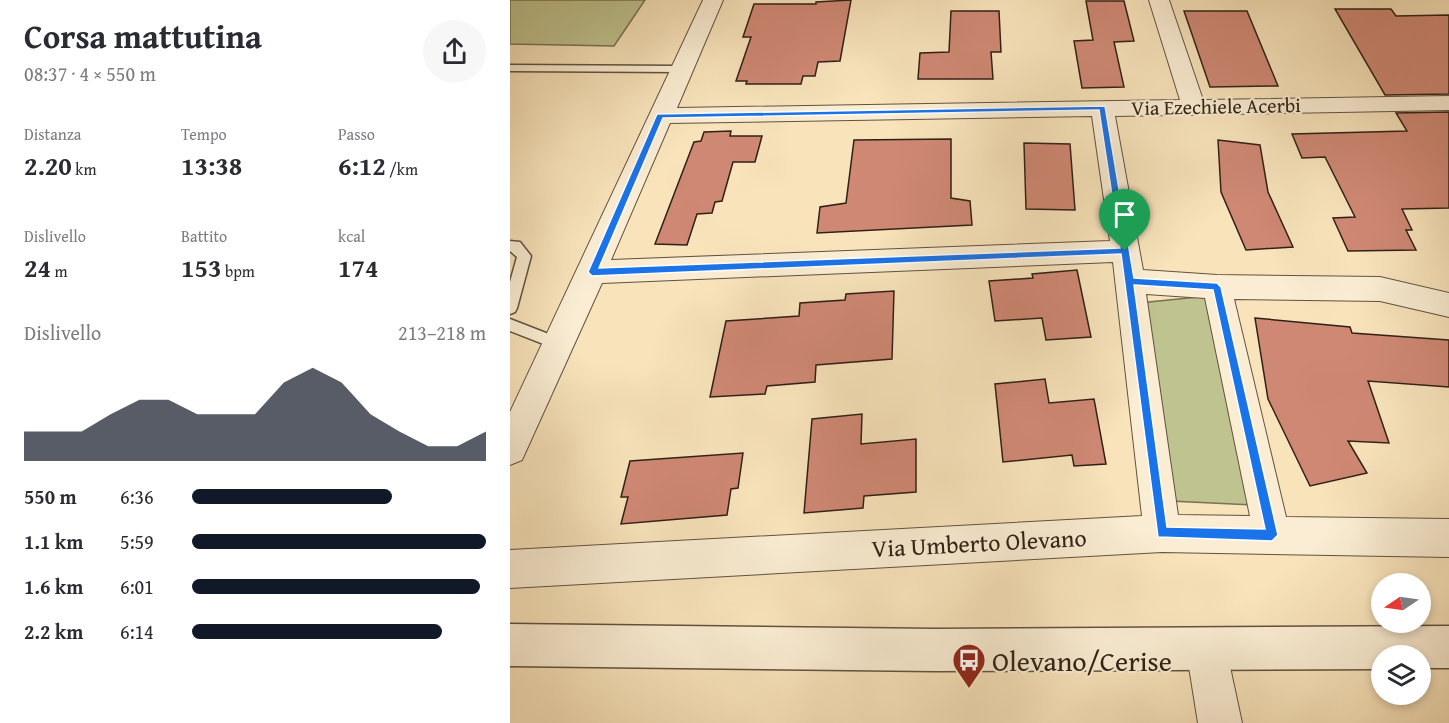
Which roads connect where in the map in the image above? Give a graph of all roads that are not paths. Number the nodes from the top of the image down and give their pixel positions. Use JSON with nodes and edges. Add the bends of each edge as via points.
{"nodes":[{"id":1,"x":713,"y":0,"type":"edge"},
{"id":2,"x":1159,"y":0,"type":"edge"},
{"id":3,"x":510,"y":69,"type":"edge"},
{"id":4,"x":681,"y":69,"type":"junction"},
{"id":5,"x":1449,"y":103,"type":"edge"},
{"id":6,"x":1193,"y":106,"type":"junction"},
{"id":7,"x":1102,"y":107,"type":"junction"},
{"id":8,"x":660,"y":116,"type":"junction"},
{"id":9,"x":510,"y":246,"type":"edge"},
{"id":10,"x":1125,"y":251,"type":"junction"},
{"id":11,"x":592,"y":272,"type":"junction"},
{"id":12,"x":1130,"y":281,"type":"junction"},
{"id":13,"x":1217,"y":287,"type":"junction"},
{"id":14,"x":1449,"y":305,"type":"edge"},
{"id":15,"x":510,"y":308,"type":"edge"},
{"id":16,"x":510,"y":325,"type":"edge"},
{"id":17,"x":559,"y":344,"type":"junction"},
{"id":18,"x":510,"y":449,"type":"edge"},
{"id":19,"x":1162,"y":533,"type":"junction"},
{"id":20,"x":1272,"y":535,"type":"junction"},
{"id":21,"x":1449,"y":537,"type":"edge"},
{"id":22,"x":510,"y":569,"type":"edge"},
{"id":23,"x":510,"y":645,"type":"edge"},
{"id":24,"x":1449,"y":647,"type":"edge"},
{"id":25,"x":1206,"y":648,"type":"junction"},
{"id":26,"x":1220,"y":723,"type":"edge"}],
"edges":[{"from":1,"to":4,"type":"street"},
{"from":2,"to":6,"type":"street"},
{"from":3,"to":4,"type":"lane"},
{"from":4,"to":8,"type":"street"},
{"from":5,"to":6,"type":"street","name":"Via Ezechiele Acerbi"},
{"from":6,"to":7,"type":"street","name":"Via Ezechiele Acerbi"},
{"from":7,"to":8,"type":"street","name":"Via Ezechiele Acerbi"},
{"from":7,"to":10,"type":"street"},
{"from":8,"to":11,"type":"street"},
{"from":9,"to":15,"type":"lane","via":[[524,256]]},
{"from":10,"to":11,"type":"street"},
{"from":10,"to":12,"type":"street"},
{"from":11,"to":17,"type":"street"},
{"from":12,"to":13,"type":"street"},
{"from":12,"to":19,"type":"street"},
{"from":13,"to":14,"type":"street","via":[[1380,289]]},
{"from":13,"to":20,"type":"street"},
{"from":16,"to":17,"type":"lane"},
{"from":17,"to":18,"type":"street"},
{"from":19,"to":20,"type":"street","name":"Via Umberto Olevano"},
{"from":19,"to":22,"type":"street","name":"Via Umberto Olevano"},
{"from":20,"to":21,"type":"street","name":"Via Umberto Olevano"},
{"from":23,"to":25,"type":"street","via":[[935,650]]},
{"from":24,"to":25,"type":"street"},
{"from":25,"to":26,"type":"street"}]}
